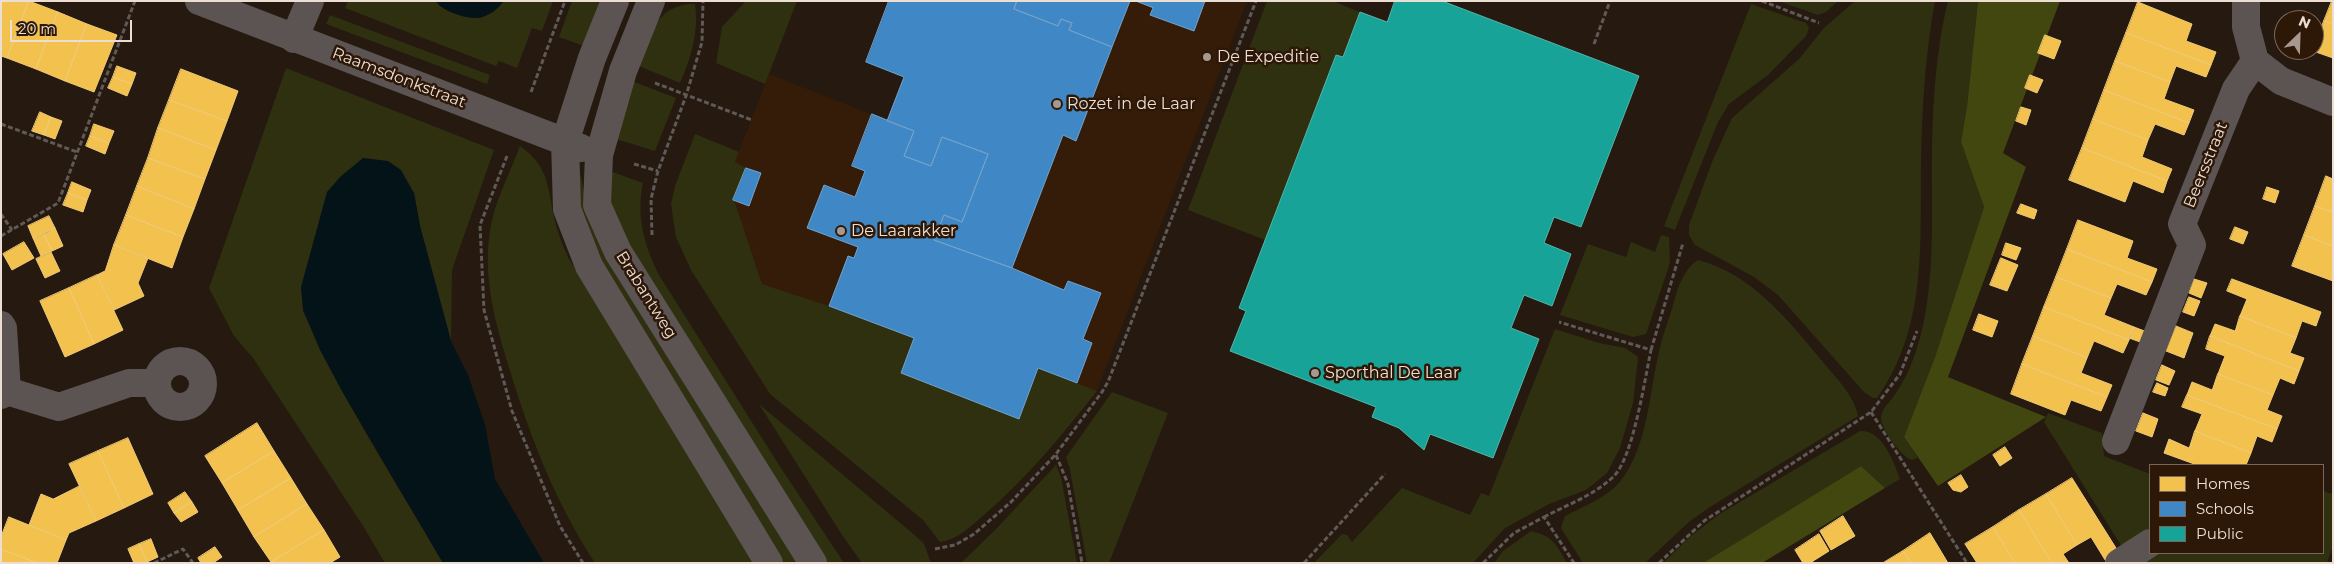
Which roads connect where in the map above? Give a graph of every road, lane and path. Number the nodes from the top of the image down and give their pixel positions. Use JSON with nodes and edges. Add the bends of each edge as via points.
{"nodes":[{"id":1,"x":135,"y":1,"type":"edge"},
{"id":2,"x":199,"y":1,"type":"edge"},
{"id":3,"x":310,"y":1,"type":"edge"},
{"id":4,"x":565,"y":1,"type":"edge"},
{"id":5,"x":615,"y":1,"type":"edge"},
{"id":6,"x":651,"y":1,"type":"edge"},
{"id":7,"x":703,"y":1,"type":"edge"},
{"id":8,"x":1256,"y":1,"type":"edge"},
{"id":9,"x":1610,"y":1,"type":"edge"},
{"id":10,"x":1762,"y":1,"type":"edge"},
{"id":11,"x":2246,"y":1,"type":"edge"},
{"id":12,"x":1820,"y":23,"type":"dead end"},
{"id":13,"x":294,"y":38,"type":"junction"},
{"id":14,"x":1594,"y":44,"type":"dead end"},
{"id":15,"x":2255,"y":61,"type":"junction"},
{"id":16,"x":686,"y":96,"type":"junction"},
{"id":17,"x":2333,"y":102,"type":"edge"},
{"id":18,"x":752,"y":120,"type":"dead end"},
{"id":19,"x":1,"y":124,"type":"edge"},
{"id":20,"x":519,"y":124,"type":"junction"},
{"id":21,"x":565,"y":142,"type":"junction"},
{"id":22,"x":77,"y":152,"type":"junction"},
{"id":23,"x":599,"y":155,"type":"junction"},
{"id":24,"x":1,"y":214,"type":"edge"},
{"id":25,"x":12,"y":230,"type":"junction"},
{"id":26,"x":1,"y":236,"type":"edge"},
{"id":27,"x":654,"y":240,"type":"dead end"},
{"id":28,"x":1683,"y":243,"type":"dead end"},
{"id":29,"x":1559,"y":322,"type":"dead end"},
{"id":30,"x":1,"y":325,"type":"edge"},
{"id":31,"x":1917,"y":331,"type":"dead end"},
{"id":32,"x":1650,"y":350,"type":"junction"},
{"id":33,"x":156,"y":383,"type":"dead end"},
{"id":34,"x":4,"y":393,"type":"edge"},
{"id":35,"x":1872,"y":412,"type":"junction"},
{"id":36,"x":2116,"y":441,"type":"dead end"},
{"id":37,"x":1056,"y":454,"type":"junction"},
{"id":38,"x":1385,"y":474,"type":"dead end"},
{"id":39,"x":1544,"y":517,"type":"junction"},
{"id":40,"x":2149,"y":544,"type":"edge"},
{"id":41,"x":935,"y":549,"type":"dead end"},
{"id":42,"x":154,"y":563,"type":"edge"},
{"id":43,"x":192,"y":563,"type":"edge"},
{"id":44,"x":583,"y":563,"type":"edge"},
{"id":45,"x":769,"y":563,"type":"edge"},
{"id":46,"x":812,"y":563,"type":"edge"},
{"id":47,"x":1082,"y":563,"type":"edge"},
{"id":48,"x":1304,"y":563,"type":"edge"},
{"id":49,"x":1483,"y":563,"type":"edge"},
{"id":50,"x":1574,"y":563,"type":"edge"},
{"id":51,"x":1659,"y":563,"type":"edge"},
{"id":52,"x":1967,"y":563,"type":"edge"},
{"id":53,"x":2119,"y":563,"type":"edge"}],
"edges":[{"from":1,"to":22,"type":"path"},
{"from":2,"to":13,"type":"street","name":"Raamsdonkstraat"},
{"from":3,"to":13,"type":"street"},
{"from":4,"to":20,"type":"path"},
{"from":5,"to":21,"type":"street","name":"Brabantweg","via":[[592,58]]},
{"from":6,"to":23,"type":"street","name":"Brabantweg","via":[[623,71]]},
{"from":7,"to":16,"type":"path","via":[[702,42]]},
{"from":8,"to":37,"type":"path","via":[[1108,382]]},
{"from":9,"to":14,"type":"path"},
{"from":10,"to":12,"type":"path"},
{"from":11,"to":15,"type":"street","via":[[2246,27]]},
{"from":13,"to":20,"type":"street","name":"Raamsdonkstraat"},
{"from":15,"to":17,"type":"street","via":[[2281,81]]},
{"from":15,"to":36,"type":"street","name":"Beersstraat","via":[[2236,89],[2182,224],[2192,245]]},
{"from":16,"to":18,"type":"path"},
{"from":16,"to":27,"type":"path","via":[[651,199]]},
{"from":19,"to":22,"type":"path"},
{"from":20,"to":21,"type":"street","name":"Raamsdonkstraat"},
{"from":20,"to":44,"type":"path","via":[[480,225],[484,310],[512,411],[560,526]]},
{"from":21,"to":23,"type":"street","name":"Raamsdonkstraat"},
{"from":21,"to":45,"type":"street","name":"Brabantweg","via":[[567,209],[589,266]]},
{"from":22,"to":25,"type":"path","via":[[58,203]]},
{"from":23,"to":46,"type":"street","name":"Brabantweg","via":[[597,205],[618,252]]},
{"from":24,"to":25,"type":"path"},
{"from":25,"to":26,"type":"path"},
{"from":28,"to":32,"type":"path"},
{"from":29,"to":32,"type":"path"},
{"from":30,"to":34,"type":"street"},
{"from":31,"to":35,"type":"path","via":[[1900,374]]},
{"from":32,"to":39,"type":"path","via":[[1629,448],[1615,476],[1588,495]]},
{"from":33,"to":34,"type":"street","via":[[130,383],[59,407]]},
{"from":35,"to":51,"type":"path","via":[[1704,521]]},
{"from":35,"to":52,"type":"path"},
{"from":37,"to":41,"type":"path","via":[[1011,502],[974,534],[955,545]]},
{"from":37,"to":47,"type":"path","via":[[1068,484]]},
{"from":38,"to":48,"type":"path"},
{"from":39,"to":49,"type":"path","via":[[1514,533]]},
{"from":39,"to":50,"type":"path"},
{"from":40,"to":53,"type":"street"},
{"from":42,"to":43,"type":"path","via":[[183,549]]}]}
